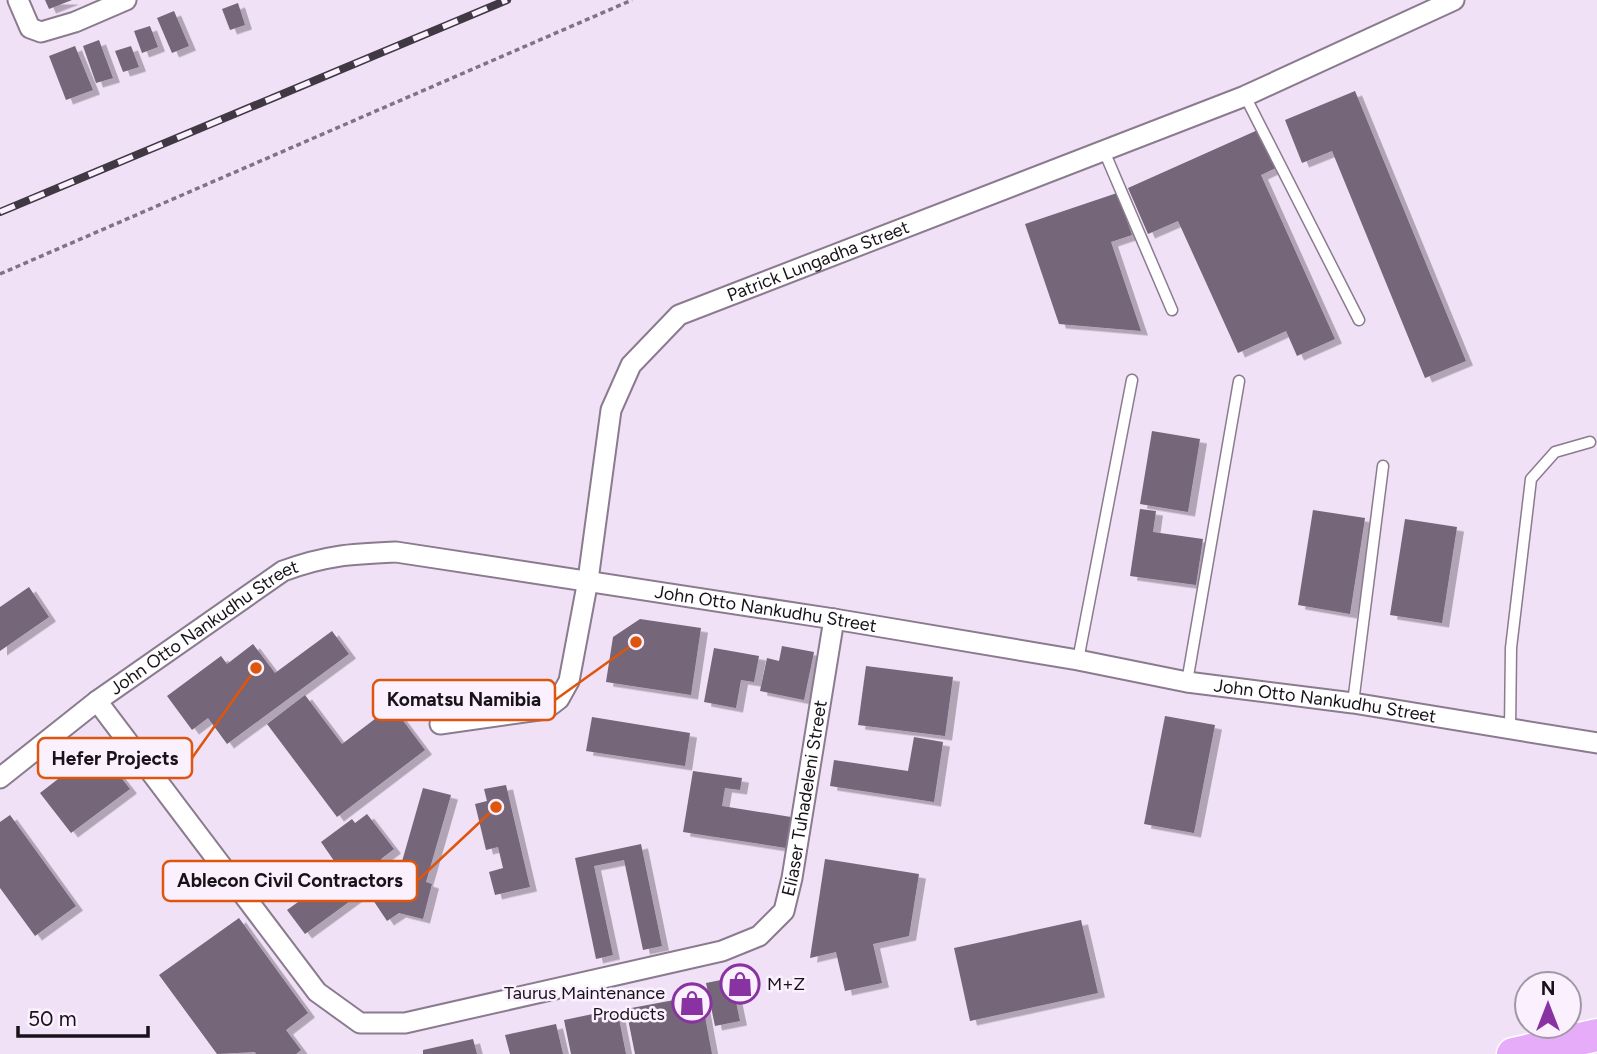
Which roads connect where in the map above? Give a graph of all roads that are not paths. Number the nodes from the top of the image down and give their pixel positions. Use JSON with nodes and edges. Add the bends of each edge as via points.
{"nodes":[{"id":1,"x":18,"y":0,"type":"edge"},
{"id":2,"x":126,"y":0,"type":"edge"},
{"id":3,"x":1454,"y":0,"type":"edge"},
{"id":4,"x":1245,"y":96,"type":"junction"},
{"id":5,"x":1104,"y":151,"type":"junction"},
{"id":6,"x":1172,"y":310,"type":"dead end"},
{"id":7,"x":1359,"y":320,"type":"dead end"},
{"id":8,"x":1132,"y":380,"type":"dead end"},
{"id":9,"x":1238,"y":381,"type":"dead end"},
{"id":10,"x":1590,"y":442,"type":"dead end"},
{"id":11,"x":1383,"y":466,"type":"dead end"},
{"id":12,"x":588,"y":580,"type":"junction"},
{"id":13,"x":834,"y":619,"type":"junction"},
{"id":14,"x":1078,"y":660,"type":"junction"},
{"id":15,"x":1187,"y":682,"type":"junction"},
{"id":16,"x":97,"y":701,"type":"junction"},
{"id":17,"x":1353,"y":704,"type":"junction"},
{"id":18,"x":439,"y":724,"type":"dead end"},
{"id":19,"x":1510,"y":729,"type":"junction"},
{"id":20,"x":1597,"y":743,"type":"edge"},
{"id":21,"x":0,"y":778,"type":"edge"},
{"id":22,"x":1597,"y":1035,"type":"edge"},
{"id":23,"x":1513,"y":1054,"type":"edge"}],
"edges":[{"from":1,"to":2,"type":"street","via":[[30,28],[41,32]]},
{"from":3,"to":4,"type":"street","name":"Patrick Lungadha Street"},
{"from":4,"to":5,"type":"street","name":"Patrick Lungadha Street"},
{"from":4,"to":7,"type":"lane"},
{"from":5,"to":6,"type":"lane"},
{"from":5,"to":12,"type":"street","name":"Patrick Lungadha Street","via":[[679,314],[631,365],[611,410]]},
{"from":8,"to":14,"type":"lane"},
{"from":9,"to":15,"type":"lane"},
{"from":10,"to":19,"type":"lane","via":[[1555,452],[1531,479],[1511,649]]},
{"from":11,"to":17,"type":"lane"},
{"from":12,"to":13,"type":"street","name":"John Otto Nankudhu Street"},
{"from":12,"to":16,"type":"street","name":"John Otto Nankudhu Street","via":[[396,552],[338,554],[309,561],[283,571]]},
{"from":12,"to":18,"type":"street","name":"Patrick Lungadha Street","via":[[569,681],[559,699],[545,709]]},
{"from":13,"to":14,"type":"street","name":"John Otto Nankudhu Street"},
{"from":13,"to":16,"type":"street","name":"Eliaser Tuhadeleni Street","via":[[792,878],[784,911],[759,936],[722,951],[405,1023],[360,1023],[317,992]]},
{"from":14,"to":15,"type":"street","name":"John Otto Nankudhu Street"},
{"from":15,"to":17,"type":"street","name":"John Otto Nankudhu Street"},
{"from":16,"to":21,"type":"street","name":"John Otto Nankudhu Street"},
{"from":17,"to":19,"type":"street","name":"John Otto Nankudhu Street"},
{"from":19,"to":20,"type":"street","name":"John Otto Nankudhu Street"},
{"from":22,"to":23,"type":"highway"}]}
